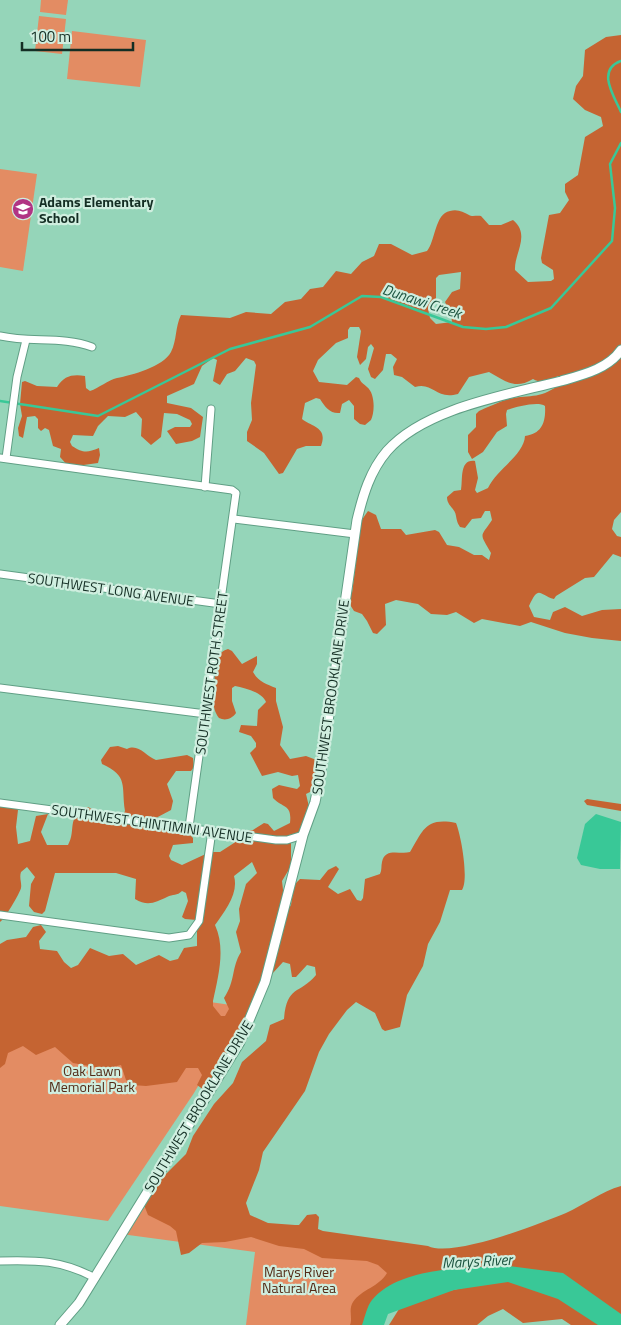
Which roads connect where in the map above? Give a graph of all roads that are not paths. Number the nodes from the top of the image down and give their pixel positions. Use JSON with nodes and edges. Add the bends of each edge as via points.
{"nodes":[{"id":1,"x":0,"y":336,"type":"edge"},
{"id":2,"x":26,"y":340,"type":"junction"},
{"id":3,"x":92,"y":347,"type":"dead end"},
{"id":4,"x":621,"y":350,"type":"edge"},
{"id":5,"x":211,"y":409,"type":"dead end"},
{"id":6,"x":3,"y":458,"type":"edge"},
{"id":7,"x":205,"y":486,"type":"junction"},
{"id":8,"x":234,"y":519,"type":"junction"},
{"id":9,"x":355,"y":534,"type":"junction"},
{"id":10,"x":0,"y":574,"type":"edge"},
{"id":11,"x":221,"y":604,"type":"junction"},
{"id":12,"x":0,"y":688,"type":"edge"},
{"id":13,"x":206,"y":714,"type":"junction"},
{"id":14,"x":0,"y":803,"type":"edge"},
{"id":15,"x":189,"y":827,"type":"junction"},
{"id":16,"x":212,"y":831,"type":"junction"},
{"id":17,"x":303,"y":835,"type":"junction"},
{"id":18,"x":0,"y":915,"type":"edge"},
{"id":19,"x":0,"y":1261,"type":"edge"},
{"id":20,"x":95,"y":1278,"type":"junction"},
{"id":21,"x":60,"y":1325,"type":"edge"}],
"edges":[{"from":1,"to":2,"type":"street"},
{"from":2,"to":3,"type":"street","via":[[74,342]]},
{"from":2,"to":6,"type":"street"},
{"from":4,"to":9,"type":"street","name":"SOUTHWEST BROOKLANE DRIVE","via":[[609,362],[588,373],[480,403],[416,426],[386,452],[371,477],[364,490]]},
{"from":5,"to":7,"type":"street"},
{"from":6,"to":7,"type":"street"},
{"from":7,"to":8,"type":"street","name":"SOUTHWEST ROTH STREET","via":[[236,493]]},
{"from":8,"to":9,"type":"street"},
{"from":8,"to":11,"type":"street","name":"SOUTHWEST ROTH STREET"},
{"from":9,"to":17,"type":"street","name":"SOUTHWEST BROOKLANE DRIVE","via":[[320,776]]},
{"from":10,"to":11,"type":"street","name":"SOUTHWEST LONG AVENUE"},
{"from":11,"to":13,"type":"street","name":"SOUTHWEST ROTH STREET"},
{"from":12,"to":13,"type":"street"},
{"from":13,"to":15,"type":"street","name":"SOUTHWEST ROTH STREET"},
{"from":14,"to":15,"type":"street","name":"SOUTHWEST CHINTIMINI AVENUE"},
{"from":15,"to":16,"type":"street","name":"SOUTHWEST CHINTIMINI AVENUE"},
{"from":16,"to":17,"type":"street","name":"SOUTHWEST CHINTIMINI AVENUE","via":[[276,840]]},
{"from":16,"to":18,"type":"street","via":[[199,921],[189,935],[169,938]]},
{"from":17,"to":20,"type":"street","name":"SOUTHWEST BROOKLANE DRIVE","via":[[264,982],[249,1025]]},
{"from":19,"to":20,"type":"street","via":[[66,1264]]},
{"from":20,"to":21,"type":"street","name":"SOUTHWEST BROOKLANE DRIVE"}]}
